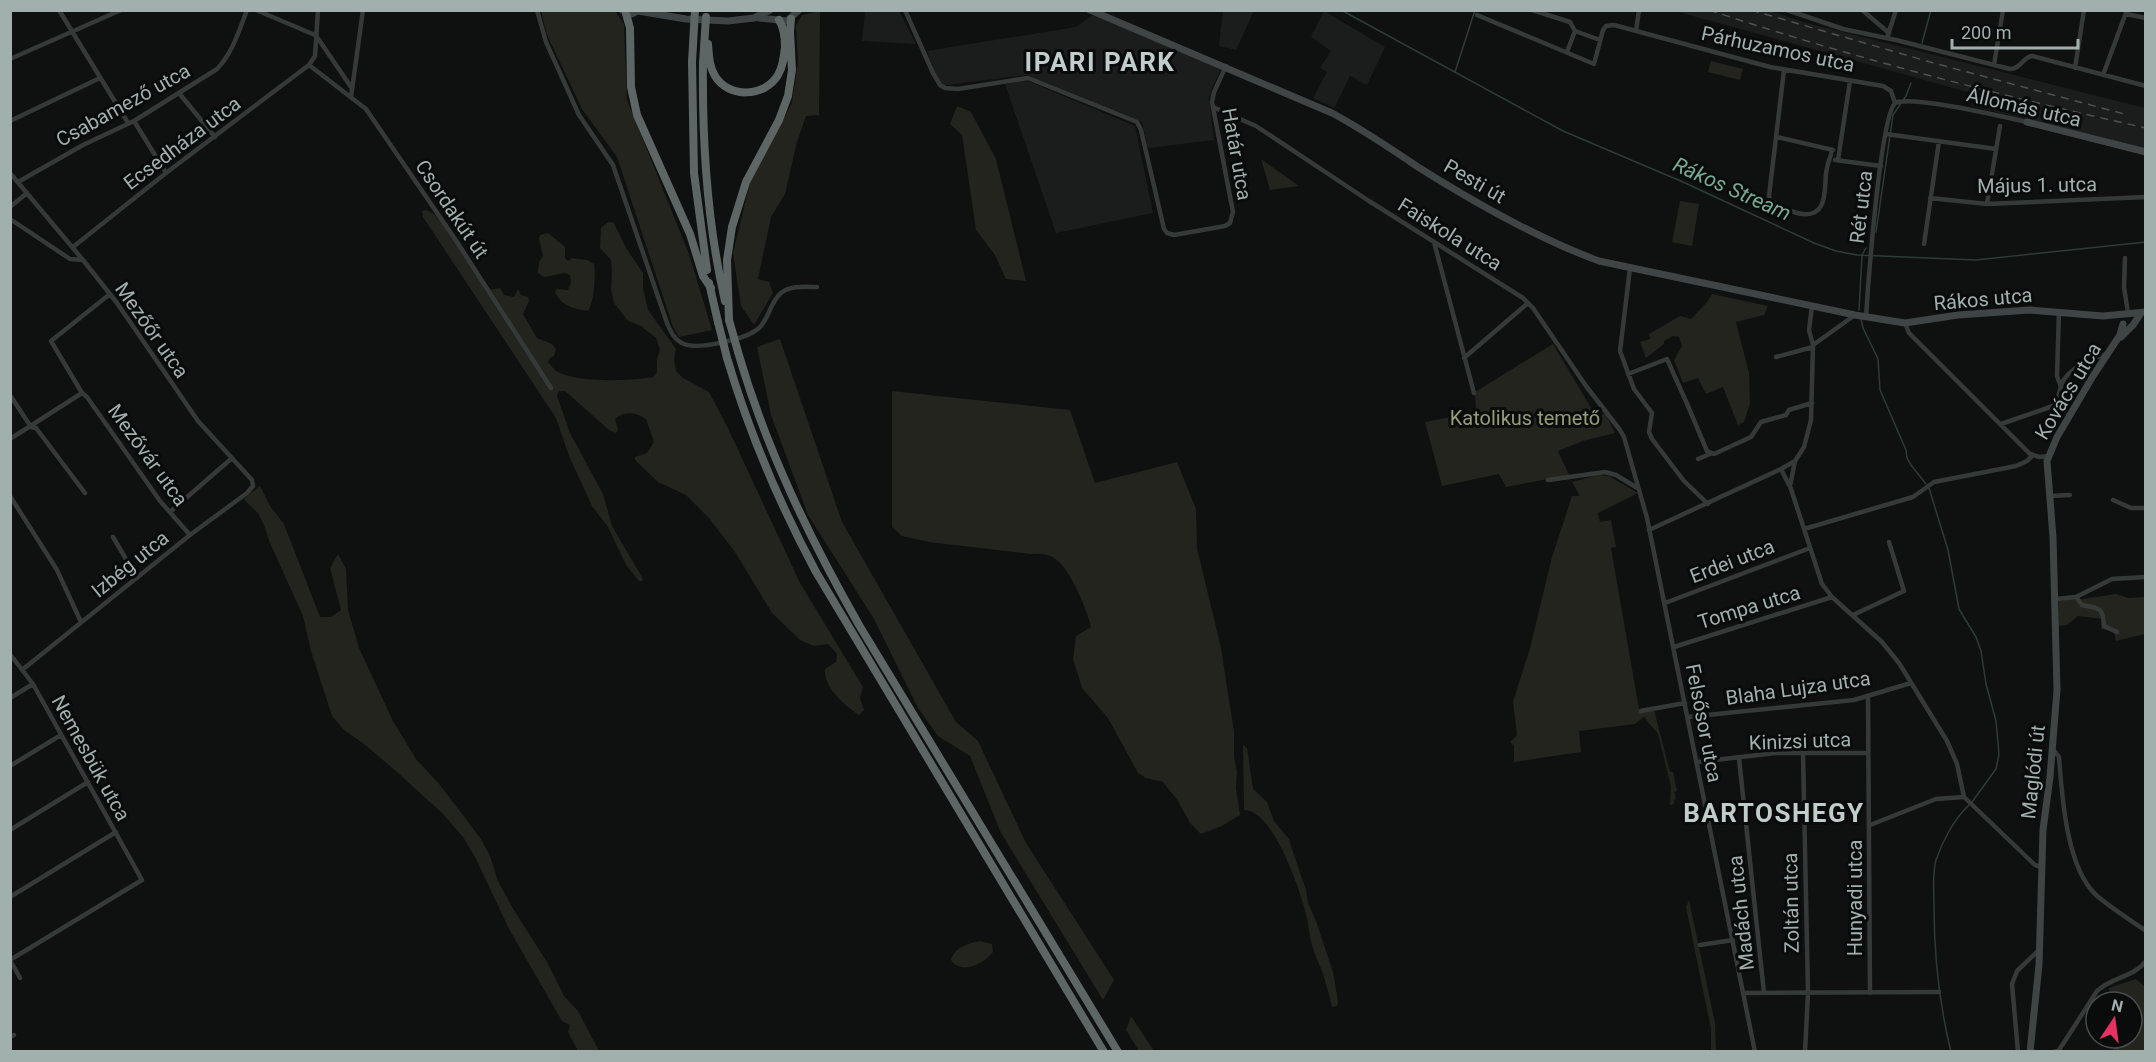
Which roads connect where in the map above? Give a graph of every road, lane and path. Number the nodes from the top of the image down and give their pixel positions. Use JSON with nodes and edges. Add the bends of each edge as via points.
{"nodes":[{"id":1,"x":59,"y":10,"type":"edge"},
{"id":2,"x":121,"y":10,"type":"edge"},
{"id":3,"x":247,"y":10,"type":"edge"},
{"id":4,"x":256,"y":10,"type":"edge"},
{"id":5,"x":318,"y":10,"type":"edge"},
{"id":6,"x":363,"y":10,"type":"edge"},
{"id":7,"x":537,"y":10,"type":"edge"},
{"id":8,"x":653,"y":10,"type":"edge"},
{"id":9,"x":695,"y":10,"type":"edge"},
{"id":10,"x":772,"y":10,"type":"edge"},
{"id":11,"x":905,"y":10,"type":"edge"},
{"id":12,"x":1090,"y":10,"type":"edge"},
{"id":13,"x":1532,"y":10,"type":"edge"},
{"id":14,"x":1639,"y":10,"type":"edge"},
{"id":15,"x":1786,"y":10,"type":"edge"},
{"id":16,"x":1863,"y":10,"type":"edge"},
{"id":17,"x":1896,"y":10,"type":"edge"},
{"id":18,"x":2003,"y":10,"type":"edge"},
{"id":19,"x":2084,"y":10,"type":"edge"},
{"id":20,"x":638,"y":11,"type":"edge"},
{"id":21,"x":624,"y":12,"type":"edge"},
{"id":22,"x":2126,"y":12,"type":"edge"},
{"id":23,"x":706,"y":14,"type":"edge"},
{"id":24,"x":795,"y":14,"type":"edge"},
{"id":25,"x":1477,"y":15,"type":"dead end"},
{"id":26,"x":670,"y":17,"type":"junction"},
{"id":27,"x":753,"y":18,"type":"junction"},
{"id":28,"x":2145,"y":18,"type":"edge"},
{"id":29,"x":778,"y":20,"type":"junction"},
{"id":30,"x":1575,"y":31,"type":"junction"},
{"id":31,"x":1636,"y":31,"type":"junction"},
{"id":32,"x":74,"y":32,"type":"junction"},
{"id":33,"x":315,"y":35,"type":"junction"},
{"id":34,"x":1888,"y":35,"type":"junction"},
{"id":35,"x":1600,"y":40,"type":"junction"},
{"id":36,"x":1567,"y":52,"type":"junction"},
{"id":37,"x":10,"y":59,"type":"edge"},
{"id":38,"x":309,"y":65,"type":"junction"},
{"id":39,"x":1994,"y":65,"type":"junction"},
{"id":40,"x":1226,"y":66,"type":"junction"},
{"id":41,"x":2075,"y":68,"type":"junction"},
{"id":42,"x":1784,"y":70,"type":"junction"},
{"id":43,"x":2103,"y":75,"type":"junction"},
{"id":44,"x":100,"y":78,"type":"junction"},
{"id":45,"x":1850,"y":81,"type":"junction"},
{"id":46,"x":2145,"y":86,"type":"edge"},
{"id":47,"x":352,"y":88,"type":"junction"},
{"id":48,"x":179,"y":93,"type":"junction"},
{"id":49,"x":351,"y":97,"type":"junction"},
{"id":50,"x":1898,"y":102,"type":"junction"},
{"id":51,"x":1213,"y":107,"type":"junction"},
{"id":52,"x":10,"y":121,"type":"edge"},
{"id":53,"x":131,"y":122,"type":"junction"},
{"id":54,"x":2027,"y":122,"type":"joint"},
{"id":55,"x":2000,"y":126,"type":"dead end"},
{"id":56,"x":1888,"y":134,"type":"junction"},
{"id":57,"x":215,"y":137,"type":"junction"},
{"id":58,"x":1777,"y":137,"type":"junction"},
{"id":59,"x":1939,"y":141,"type":"junction"},
{"id":60,"x":1996,"y":149,"type":"junction"},
{"id":61,"x":1832,"y":150,"type":"junction"},
{"id":62,"x":1839,"y":151,"type":"junction"},
{"id":63,"x":2145,"y":152,"type":"edge"},
{"id":64,"x":1830,"y":159,"type":"junction"},
{"id":65,"x":1838,"y":160,"type":"junction"},
{"id":66,"x":1881,"y":166,"type":"junction"},
{"id":67,"x":10,"y":173,"type":"edge"},
{"id":68,"x":166,"y":173,"type":"junction"},
{"id":69,"x":18,"y":182,"type":"junction"},
{"id":70,"x":27,"y":193,"type":"junction"},
{"id":71,"x":2145,"y":197,"type":"edge"},
{"id":72,"x":1930,"y":198,"type":"junction"},
{"id":73,"x":1987,"y":204,"type":"junction"},
{"id":74,"x":10,"y":207,"type":"edge"},
{"id":75,"x":10,"y":219,"type":"edge"},
{"id":76,"x":1434,"y":242,"type":"junction"},
{"id":77,"x":1924,"y":244,"type":"dead end"},
{"id":78,"x":74,"y":247,"type":"junction"},
{"id":79,"x":2125,"y":258,"type":"dead end"},
{"id":80,"x":83,"y":260,"type":"junction"},
{"id":81,"x":1630,"y":268,"type":"junction"},
{"id":82,"x":817,"y":287,"type":"dead end"},
{"id":83,"x":711,"y":288,"type":"junction"},
{"id":84,"x":110,"y":294,"type":"junction"},
{"id":85,"x":1528,"y":303,"type":"junction"},
{"id":86,"x":1812,"y":306,"type":"junction"},
{"id":87,"x":1836,"y":311,"type":"junction"},
{"id":88,"x":2059,"y":311,"type":"junction"},
{"id":89,"x":2143,"y":313,"type":"edge"},
{"id":90,"x":1855,"y":315,"type":"junction"},
{"id":91,"x":1866,"y":317,"type":"junction"},
{"id":92,"x":2128,"y":319,"type":"junction"},
{"id":93,"x":729,"y":320,"type":"junction"},
{"id":94,"x":1905,"y":323,"type":"junction"},
{"id":95,"x":1843,"y":324,"type":"junction"},
{"id":96,"x":1813,"y":346,"type":"junction"},
{"id":97,"x":2107,"y":354,"type":"junction"},
{"id":98,"x":1776,"y":357,"type":"dead end"},
{"id":99,"x":1464,"y":358,"type":"junction"},
{"id":100,"x":1628,"y":374,"type":"junction"},
{"id":101,"x":2061,"y":387,"type":"junction"},
{"id":102,"x":551,"y":388,"type":"dead end"},
{"id":103,"x":82,"y":393,"type":"junction"},
{"id":104,"x":1474,"y":393,"type":"dead end"},
{"id":105,"x":10,"y":394,"type":"edge"},
{"id":106,"x":1812,"y":403,"type":"junction"},
{"id":107,"x":2001,"y":424,"type":"junction"},
{"id":108,"x":31,"y":426,"type":"junction"},
{"id":109,"x":1624,"y":437,"type":"joint"},
{"id":110,"x":10,"y":439,"type":"edge"},
{"id":111,"x":1710,"y":454,"type":"junction"},
{"id":112,"x":2033,"y":455,"type":"junction"},
{"id":113,"x":2049,"y":456,"type":"junction"},
{"id":114,"x":232,"y":458,"type":"junction"},
{"id":115,"x":1698,"y":459,"type":"dead end"},
{"id":116,"x":1795,"y":460,"type":"junction"},
{"id":117,"x":1781,"y":469,"type":"junction"},
{"id":118,"x":252,"y":480,"type":"joint"},
{"id":119,"x":1548,"y":480,"type":"dead end"},
{"id":120,"x":1790,"y":486,"type":"junction"},
{"id":121,"x":1639,"y":489,"type":"junction"},
{"id":122,"x":85,"y":493,"type":"dead end"},
{"id":123,"x":2070,"y":495,"type":"dead end"},
{"id":124,"x":10,"y":496,"type":"edge"},
{"id":125,"x":2050,"y":496,"type":"junction"},
{"id":126,"x":2113,"y":500,"type":"dead end"},
{"id":127,"x":1708,"y":504,"type":"junction"},
{"id":128,"x":2145,"y":508,"type":"edge"},
{"id":129,"x":170,"y":512,"type":"junction"},
{"id":130,"x":1804,"y":529,"type":"junction"},
{"id":131,"x":1649,"y":530,"type":"junction"},
{"id":132,"x":190,"y":534,"type":"junction"},
{"id":133,"x":113,"y":537,"type":"dead end"},
{"id":134,"x":1888,"y":542,"type":"dead end"},
{"id":135,"x":1810,"y":548,"type":"junction"},
{"id":136,"x":2145,"y":577,"type":"edge"},
{"id":137,"x":137,"y":578,"type":"junction"},
{"id":138,"x":1832,"y":597,"type":"junction"},
{"id":139,"x":2076,"y":597,"type":"junction"},
{"id":140,"x":2055,"y":599,"type":"junction"},
{"id":141,"x":1665,"y":603,"type":"junction"},
{"id":142,"x":1853,"y":615,"type":"junction"},
{"id":143,"x":81,"y":622,"type":"junction"},
{"id":144,"x":2117,"y":632,"type":"dead end"},
{"id":145,"x":1674,"y":647,"type":"junction"},
{"id":146,"x":10,"y":654,"type":"edge"},
{"id":147,"x":22,"y":670,"type":"junction"},
{"id":148,"x":1911,"y":682,"type":"junction"},
{"id":149,"x":33,"y":684,"type":"junction"},
{"id":150,"x":1868,"y":696,"type":"junction"},
{"id":151,"x":10,"y":699,"type":"edge"},
{"id":152,"x":1685,"y":703,"type":"junction"},
{"id":153,"x":1641,"y":711,"type":"dead end"},
{"id":154,"x":1688,"y":717,"type":"junction"},
{"id":155,"x":61,"y":735,"type":"junction"},
{"id":156,"x":2054,"y":751,"type":"junction"},
{"id":157,"x":1803,"y":753,"type":"junction"},
{"id":158,"x":1868,"y":753,"type":"junction"},
{"id":159,"x":1739,"y":758,"type":"junction"},
{"id":160,"x":1697,"y":762,"type":"junction"},
{"id":161,"x":10,"y":766,"type":"edge"},
{"id":162,"x":88,"y":782,"type":"junction"},
{"id":163,"x":1964,"y":796,"type":"junction"},
{"id":164,"x":1870,"y":825,"type":"junction"},
{"id":165,"x":10,"y":830,"type":"edge"},
{"id":166,"x":116,"y":832,"type":"junction"},
{"id":167,"x":2041,"y":867,"type":"junction"},
{"id":168,"x":10,"y":897,"type":"edge"},
{"id":169,"x":2145,"y":930,"type":"edge"},
{"id":170,"x":1733,"y":940,"type":"junction"},
{"id":171,"x":1700,"y":945,"type":"dead end"},
{"id":172,"x":2040,"y":949,"type":"junction"},
{"id":173,"x":10,"y":960,"type":"edge"},
{"id":174,"x":2145,"y":961,"type":"edge"},
{"id":175,"x":20,"y":978,"type":"dead end"},
{"id":176,"x":1939,"y":992,"type":"dead end"},
{"id":177,"x":1743,"y":993,"type":"junction"},
{"id":178,"x":1764,"y":993,"type":"junction"},
{"id":179,"x":1808,"y":993,"type":"junction"},
{"id":180,"x":1870,"y":993,"type":"junction"},
{"id":181,"x":2057,"y":1051,"type":"edge"},
{"id":182,"x":1104,"y":1052,"type":"edge"},
{"id":183,"x":1118,"y":1052,"type":"edge"},
{"id":184,"x":1755,"y":1052,"type":"edge"},
{"id":185,"x":1805,"y":1052,"type":"edge"},
{"id":186,"x":2018,"y":1052,"type":"edge"},
{"id":187,"x":2030,"y":1052,"type":"edge"}],
"edges":[{"from":1,"to":32,"type":"street"},
{"from":2,"to":32,"type":"street"},
{"from":3,"to":48,"type":"street","name":"Csabamező utca","via":[[226,59]]},
{"from":4,"to":33,"type":"street"},
{"from":5,"to":33,"type":"street"},
{"from":6,"to":47,"type":"street"},
{"from":7,"to":82,"type":"street","via":[[546,42],[579,115],[613,165],[676,340],[705,346],[746,336],[761,327],[780,293],[797,287]]},
{"from":8,"to":26,"type":"main road"},
{"from":9,"to":83,"type":"highway","bridge":true,"via":[[694,173]]},
{"from":10,"to":27,"type":"main road"},
{"from":10,"to":29,"type":"main road"},
{"from":11,"to":51,"type":"street","name":"Határ utca","via":[[933,73],[945,88],[1028,78],[1137,122],[1167,233],[1173,235],[1230,223],[1233,212]]},
{"from":12,"to":40,"type":"main road","name":"Pesti út"},
{"from":13,"to":30,"type":"street","via":[[1570,22]]},
{"from":14,"to":31,"type":"street"},
{"from":15,"to":34,"type":"street","via":[[1843,29]]},
{"from":16,"to":34,"type":"street"},
{"from":17,"to":34,"type":"street"},
{"from":18,"to":39,"type":"street"},
{"from":19,"to":41,"type":"street"},
{"from":20,"to":21,"type":"main road"},
{"from":20,"to":26,"type":"main road"},
{"from":21,"to":83,"type":"highway","via":[[630,28],[631,87],[637,115]]},
{"from":22,"to":28,"type":"street"},
{"from":22,"to":43,"type":"street"},
{"from":23,"to":29,"type":"highway","bridge":true,"via":[[709,63],[718,81],[740,92],[757,91],[775,80],[781,69],[785,45]]},
{"from":23,"to":93,"type":"highway","bridge":true,"via":[[703,127],[707,190]]},
{"from":24,"to":29,"type":"main road","via":[[785,22]]},
{"from":24,"to":93,"type":"highway","via":[[790,32],[792,70],[788,96],[746,182],[732,227],[727,261]]},
{"from":25,"to":36,"type":"street"},
{"from":26,"to":27,"type":"main road","via":[[720,21]]},
{"from":27,"to":29,"type":"main road"},
{"from":30,"to":35,"type":"street"},
{"from":30,"to":36,"type":"street"},
{"from":31,"to":35,"type":"street","name":"Párhuzamos utca","via":[[1608,25]]},
{"from":31,"to":42,"type":"street","name":"Párhuzamos utca"},
{"from":32,"to":37,"type":"street"},
{"from":32,"to":44,"type":"street"},
{"from":33,"to":38,"type":"street","via":[[315,56]]},
{"from":33,"to":47,"type":"street"},
{"from":34,"to":39,"type":"street"},
{"from":35,"to":36,"type":"street","via":[[1594,64]]},
{"from":38,"to":49,"type":"street","name":"Csordakút út"},
{"from":38,"to":57,"type":"street","name":"Ecsedháza utca"},
{"from":39,"to":41,"type":"street","via":[[2014,69],[2031,56]]},
{"from":40,"to":51,"type":"street","name":"Határ utca","via":[[1214,92]]},
{"from":40,"to":81,"type":"main road","name":"Pesti út","via":[[1332,113],[1471,199],[1560,245],[1599,261]]},
{"from":41,"to":43,"type":"street"},
{"from":42,"to":45,"type":"street","name":"Párhuzamos utca"},
{"from":42,"to":58,"type":"street"},
{"from":43,"to":46,"type":"street"},
{"from":44,"to":52,"type":"street"},
{"from":44,"to":53,"type":"street"},
{"from":45,"to":50,"type":"street","name":"Párhuzamos utca","via":[[1885,87]]},
{"from":45,"to":62,"type":"street"},
{"from":47,"to":49,"type":"street"},
{"from":48,"to":53,"type":"street","name":"Csabamező utca"},
{"from":48,"to":57,"type":"street"},
{"from":49,"to":102,"type":"street","name":"Csordakút út","via":[[366,109],[399,155]]},
{"from":50,"to":54,"type":"street","name":"Állomás utca","via":[[1908,100]]},
{"from":50,"to":56,"type":"street","name":"Rét utca","via":[[1891,110]]},
{"from":51,"to":76,"type":"street","name":"Faiskola utca","via":[[1256,126]]},
{"from":53,"to":68,"type":"street"},
{"from":53,"to":69,"type":"street","name":"Csabamező utca"},
{"from":54,"to":63,"type":"main road","name":"Állomás utca"},
{"from":55,"to":60,"type":"street"},
{"from":56,"to":59,"type":"street"},
{"from":56,"to":66,"type":"street","name":"Rét utca"},
{"from":57,"to":68,"type":"street","name":"Ecsedháza utca"},
{"from":58,"to":61,"type":"street"},
{"from":58,"to":64,"type":"street","via":[[1769,198],[1793,211],[1808,215],[1821,206]]},
{"from":59,"to":60,"type":"street"},
{"from":59,"to":72,"type":"street"},
{"from":60,"to":73,"type":"street"},
{"from":61,"to":62,"type":"street"},
{"from":61,"to":64,"type":"street"},
{"from":62,"to":65,"type":"street"},
{"from":64,"to":65,"type":"street"},
{"from":65,"to":66,"type":"street"},
{"from":66,"to":91,"type":"street","name":"Rét utca"},
{"from":67,"to":69,"type":"street","name":"Mezőőr utca"},
{"from":68,"to":78,"type":"street","name":"Ecsedháza utca"},
{"from":69,"to":70,"type":"street","name":"Mezőőr utca"},
{"from":70,"to":74,"type":"street"},
{"from":70,"to":78,"type":"street","name":"Mezőőr utca"},
{"from":71,"to":73,"type":"street","name":"Május 1. utca"},
{"from":72,"to":73,"type":"street","name":"Május 1. utca"},
{"from":72,"to":77,"type":"street"},
{"from":75,"to":80,"type":"street","via":[[70,259]]},
{"from":76,"to":85,"type":"street","name":"Faiskola utca"},
{"from":76,"to":99,"type":"street"},
{"from":78,"to":80,"type":"street","name":"Mezőőr utca"},
{"from":79,"to":92,"type":"street"},
{"from":80,"to":84,"type":"street","name":"Mezőőr utca"},
{"from":81,"to":86,"type":"main road","name":"Pesti út"},
{"from":81,"to":100,"type":"street","via":[[1620,344]]},
{"from":83,"to":182,"type":"highway","bridge":true,"via":[[727,358],[758,449],[799,540]]},
{"from":84,"to":103,"type":"street","name":"Mezővár utca","via":[[51,341]]},
{"from":84,"to":114,"type":"street","name":"Mezőőr utca","via":[[198,421]]},
{"from":85,"to":99,"type":"street"},
{"from":85,"to":109,"type":"street","name":"Faiskola utca"},
{"from":86,"to":87,"type":"main road","name":"Pesti út"},
{"from":86,"to":96,"type":"street","via":[[1809,330]]},
{"from":87,"to":90,"type":"main road","name":"Pesti út"},
{"from":87,"to":95,"type":"street","via":[[1844,315]]},
{"from":88,"to":92,"type":"main road","name":"Rákos utca"},
{"from":88,"to":94,"type":"main road","name":"Rákos utca","via":[[1974,314]]},
{"from":88,"to":101,"type":"street","via":[[2057,376]]},
{"from":89,"to":92,"type":"main road"},
{"from":90,"to":91,"type":"main road","name":"Pesti út"},
{"from":90,"to":95,"type":"street"},
{"from":91,"to":94,"type":"main road","name":"Rákos utca"},
{"from":92,"to":97,"type":"main road","name":"Kovács utca"},
{"from":93,"to":183,"type":"highway","bridge":true,"via":[[772,452],[821,558]]},
{"from":94,"to":107,"type":"street","via":[[1909,333]]},
{"from":95,"to":96,"type":"street"},
{"from":96,"to":98,"type":"street"},
{"from":96,"to":106,"type":"street"},
{"from":97,"to":101,"type":"street","via":[[2079,366]]},
{"from":97,"to":113,"type":"main road","name":"Kovács utca","via":[[2062,427]]},
{"from":99,"to":104,"type":"street"},
{"from":100,"to":111,"type":"street","via":[[1667,359]]},
{"from":100,"to":127,"type":"street","via":[[1652,412],[1652,439],[1684,482]]},
{"from":101,"to":107,"type":"street","via":[[2053,406]]},
{"from":103,"to":108,"type":"street"},
{"from":103,"to":129,"type":"street","name":"Mezővár utca"},
{"from":105,"to":108,"type":"street"},
{"from":106,"to":111,"type":"street","via":[[1761,422],[1751,437]]},
{"from":106,"to":116,"type":"street","via":[[1808,436]]},
{"from":107,"to":112,"type":"street"},
{"from":108,"to":110,"type":"street"},
{"from":108,"to":122,"type":"street"},
{"from":109,"to":121,"type":"street","name":"Felsősor utca"},
{"from":111,"to":115,"type":"street"},
{"from":112,"to":113,"type":"street"},
{"from":112,"to":130,"type":"street","via":[[2016,466],[1928,485],[1913,497]]},
{"from":113,"to":125,"type":"main road","name":"Maglódi út"},
{"from":114,"to":118,"type":"street","name":"Mezőőr utca"},
{"from":114,"to":129,"type":"street"},
{"from":116,"to":117,"type":"street"},
{"from":116,"to":120,"type":"street"},
{"from":117,"to":120,"type":"street"},
{"from":117,"to":127,"type":"street"},
{"from":118,"to":132,"type":"street","name":"Izbég utca","via":[[251,490]]},
{"from":119,"to":121,"type":"street","via":[[1605,472]]},
{"from":120,"to":130,"type":"street"},
{"from":121,"to":131,"type":"street","name":"Felsősor utca"},
{"from":123,"to":125,"type":"street"},
{"from":124,"to":143,"type":"street","via":[[57,570]]},
{"from":125,"to":140,"type":"main road","name":"Maglódi út"},
{"from":126,"to":128,"type":"street","via":[[2131,508]]},
{"from":127,"to":131,"type":"street"},
{"from":129,"to":132,"type":"street","name":"Mezővár utca"},
{"from":130,"to":135,"type":"street"},
{"from":131,"to":141,"type":"street","name":"Felsősor utca"},
{"from":132,"to":137,"type":"street","name":"Izbég utca"},
{"from":133,"to":137,"type":"street"},
{"from":134,"to":142,"type":"street","via":[[1904,591]]},
{"from":135,"to":138,"type":"street","via":[[1822,584]]},
{"from":135,"to":141,"type":"street","name":"Erdei utca"},
{"from":136,"to":139,"type":"street","via":[[2112,579]]},
{"from":137,"to":143,"type":"street","name":"Izbég utca"},
{"from":138,"to":142,"type":"street"},
{"from":138,"to":145,"type":"street","name":"Tompa utca"},
{"from":139,"to":140,"type":"street"},
{"from":139,"to":144,"type":"street","via":[[2082,605],[2099,609],[2104,626]]},
{"from":140,"to":156,"type":"main road","name":"Maglódi út"},
{"from":141,"to":145,"type":"street","name":"Felsősor utca"},
{"from":142,"to":148,"type":"street","via":[[1890,651]]},
{"from":143,"to":147,"type":"street","name":"Izbég utca"},
{"from":145,"to":152,"type":"street","name":"Felsősor utca"},
{"from":146,"to":147,"type":"street","name":"Nemesbük utca"},
{"from":147,"to":149,"type":"street","name":"Nemesbük utca"},
{"from":148,"to":150,"type":"street","name":"Blaha Lujza utca"},
{"from":148,"to":163,"type":"street","via":[[1947,741]]},
{"from":149,"to":151,"type":"street"},
{"from":149,"to":155,"type":"street","name":"Nemesbük utca"},
{"from":150,"to":154,"type":"street","name":"Blaha Lujza utca"},
{"from":150,"to":158,"type":"street","name":"Hunyadi utca"},
{"from":152,"to":153,"type":"street"},
{"from":152,"to":154,"type":"street","name":"Felsősor utca"},
{"from":154,"to":160,"type":"street","name":"Felsősor utca"},
{"from":155,"to":161,"type":"street"},
{"from":155,"to":162,"type":"street","name":"Nemesbük utca"},
{"from":156,"to":167,"type":"main road","name":"Maglódi út"},
{"from":156,"to":169,"type":"street","via":[[2059,757],[2064,816],[2082,875],[2096,895]]},
{"from":157,"to":158,"type":"street","name":"Kinizsi utca"},
{"from":157,"to":159,"type":"street","name":"Kinizsi utca"},
{"from":157,"to":179,"type":"street","name":"Zoltán utca"},
{"from":158,"to":164,"type":"street","name":"Hunyadi utca"},
{"from":159,"to":160,"type":"street","name":"Kinizsi utca"},
{"from":159,"to":178,"type":"street","name":"Madách utca"},
{"from":160,"to":170,"type":"street","name":"Felsősor utca"},
{"from":162,"to":165,"type":"street"},
{"from":162,"to":166,"type":"street","name":"Nemesbük utca"},
{"from":163,"to":164,"type":"street","via":[[1935,799]]},
{"from":163,"to":167,"type":"street"},
{"from":164,"to":180,"type":"street","name":"Hunyadi utca"},
{"from":166,"to":168,"type":"street"},
{"from":166,"to":173,"type":"street","name":"Nemesbük utca","via":[[142,880]]},
{"from":167,"to":172,"type":"main road","name":"Maglódi út"},
{"from":170,"to":171,"type":"street"},
{"from":170,"to":177,"type":"street","name":"Felsősor utca"},
{"from":172,"to":186,"type":"street","via":[[2013,977]]},
{"from":172,"to":187,"type":"main road","name":"Maglódi út"},
{"from":173,"to":175,"type":"street"},
{"from":174,"to":181,"type":"street","via":[[2135,972],[2097,991]]},
{"from":176,"to":180,"type":"street"},
{"from":177,"to":178,"type":"street"},
{"from":177,"to":184,"type":"street","name":"Felsősor utca"},
{"from":178,"to":179,"type":"street"},
{"from":179,"to":180,"type":"street"},
{"from":179,"to":185,"type":"street","name":"Zoltán utca"}]}
